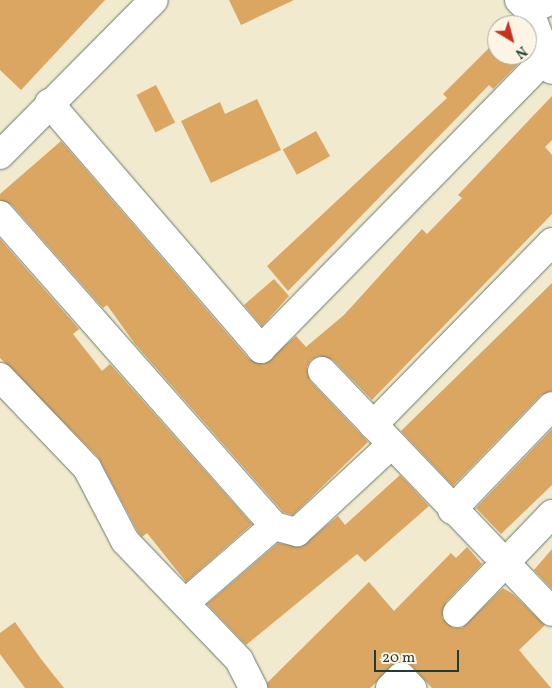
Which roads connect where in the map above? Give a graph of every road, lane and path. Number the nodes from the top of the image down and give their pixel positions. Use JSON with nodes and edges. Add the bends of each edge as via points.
{"nodes":[{"id":1,"x":154,"y":0,"type":"edge"},
{"id":2,"x":533,"y":3,"type":"edge"},
{"id":3,"x":548,"y":64,"type":"edge"},
{"id":4,"x":50,"y":103,"type":"junction"},
{"id":5,"x":0,"y":155,"type":"edge"},
{"id":6,"x":0,"y":215,"type":"edge"},
{"id":7,"x":552,"y":242,"type":"edge"},
{"id":8,"x":322,"y":371,"type":"dead end"},
{"id":9,"x":0,"y":377,"type":"edge"},
{"id":10,"x":552,"y":406,"type":"edge"},
{"id":11,"x":382,"y":436,"type":"junction"},
{"id":12,"x":452,"y":510,"type":"junction"},
{"id":13,"x":552,"y":514,"type":"edge"},
{"id":14,"x":274,"y":526,"type":"junction"},
{"id":15,"x":505,"y":564,"type":"junction"},
{"id":16,"x":185,"y":603,"type":"junction"},
{"id":17,"x":552,"y":612,"type":"edge"},
{"id":18,"x":457,"y":613,"type":"dead end"},
{"id":19,"x":253,"y":688,"type":"edge"},
{"id":20,"x":390,"y":688,"type":"edge"},
{"id":21,"x":412,"y":688,"type":"edge"}],
"edges":[{"from":1,"to":4,"type":"street"},
{"from":2,"to":3,"type":"street"},
{"from":3,"to":4,"type":"street","via":[[260,349]]},
{"from":4,"to":5,"type":"street"},
{"from":6,"to":14,"type":"street"},
{"from":7,"to":11,"type":"street"},
{"from":8,"to":11,"type":"street"},
{"from":9,"to":16,"type":"street","via":[[87,468],[125,541]]},
{"from":10,"to":12,"type":"street"},
{"from":11,"to":12,"type":"street"},
{"from":11,"to":14,"type":"street","via":[[297,532]]},
{"from":12,"to":15,"type":"street"},
{"from":13,"to":15,"type":"street"},
{"from":14,"to":16,"type":"street"},
{"from":15,"to":17,"type":"street"},
{"from":15,"to":18,"type":"street"},
{"from":16,"to":19,"type":"street","via":[[239,660]]},
{"from":20,"to":21,"type":"street","via":[[401,677]]}]}
